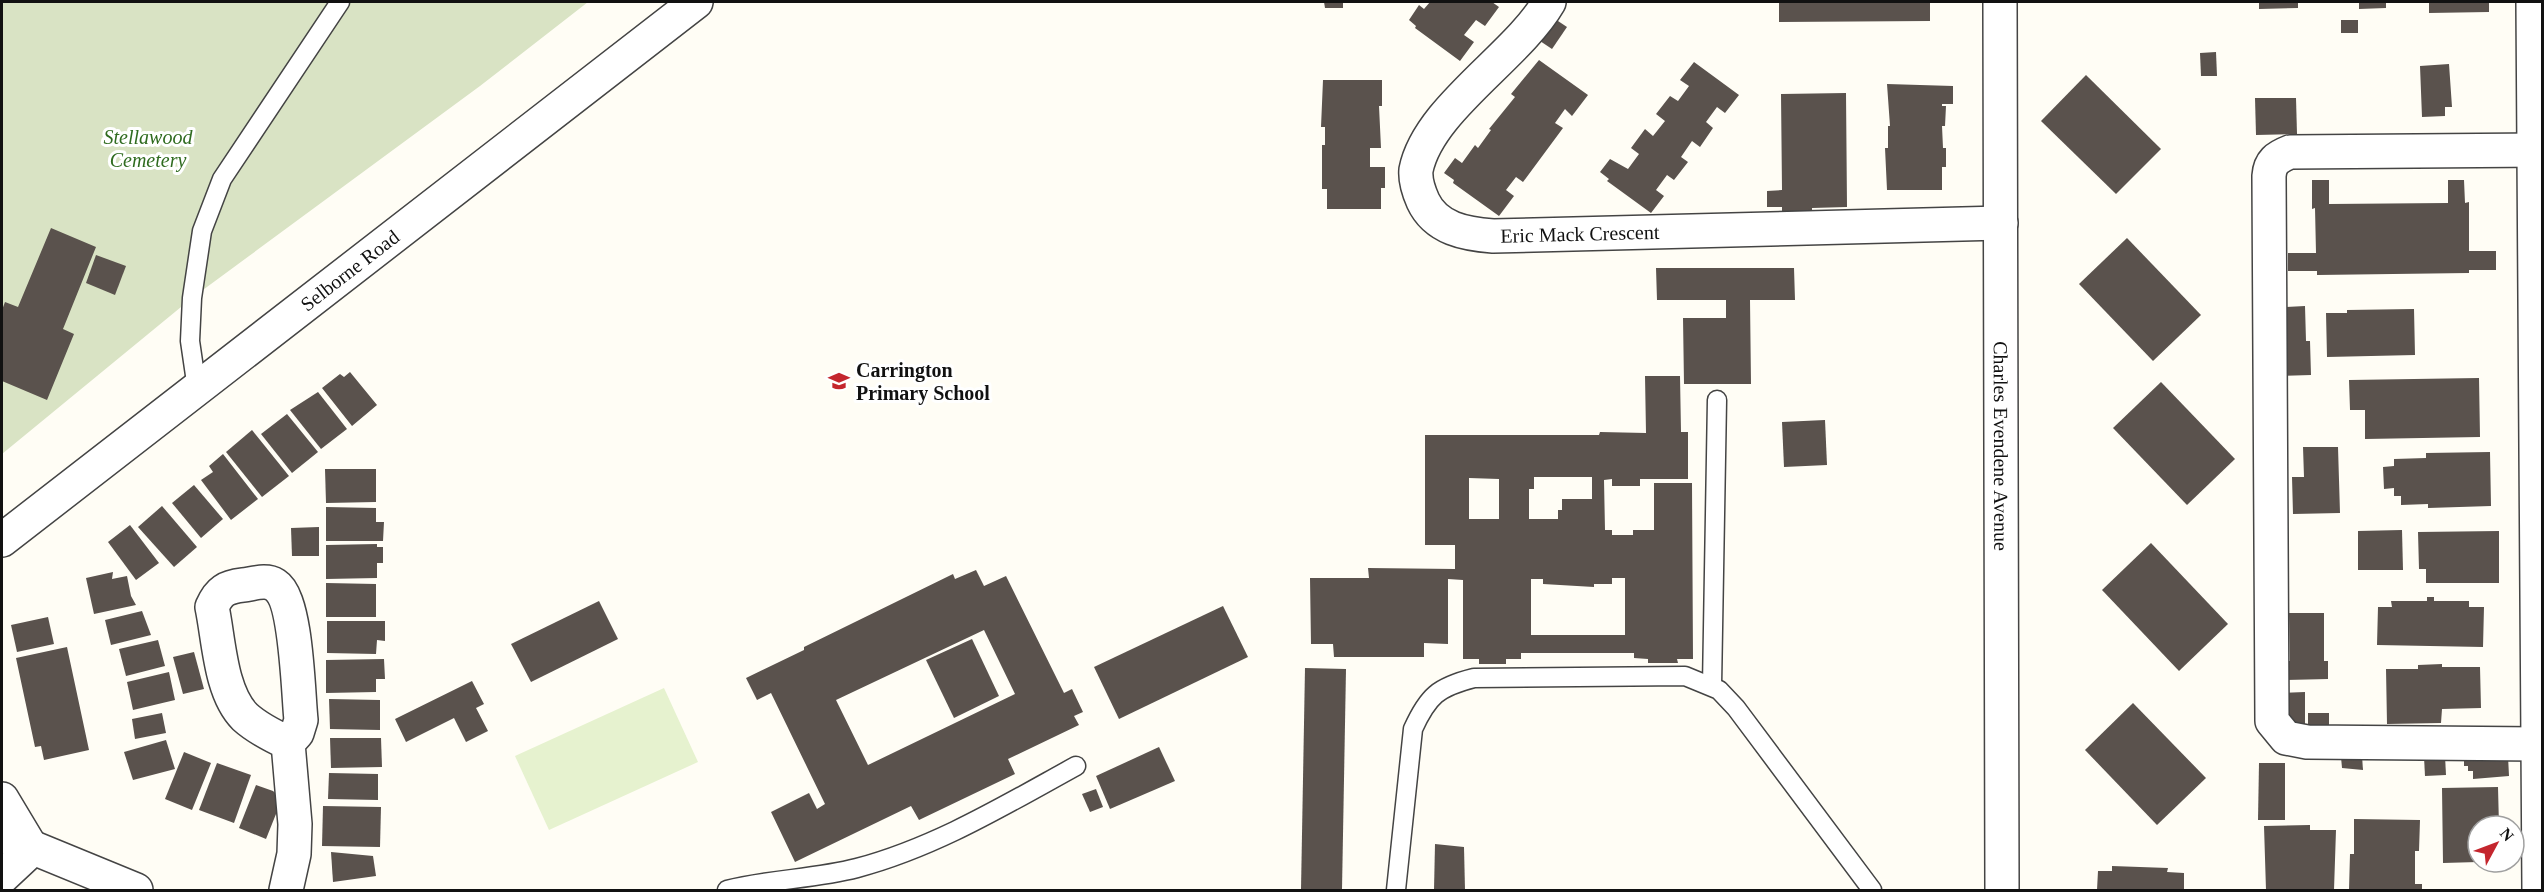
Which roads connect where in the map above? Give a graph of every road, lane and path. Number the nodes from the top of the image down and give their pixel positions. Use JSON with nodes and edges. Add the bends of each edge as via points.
{"nodes":[{"id":1,"x":340,"y":2,"type":"edge"},
{"id":2,"x":696,"y":2,"type":"edge"},
{"id":3,"x":1549,"y":2,"type":"edge"},
{"id":4,"x":2000,"y":2,"type":"edge"},
{"id":5,"x":2533,"y":2,"type":"edge"},
{"id":6,"x":2538,"y":150,"type":"edge"},
{"id":7,"x":2001,"y":223,"type":"junction"},
{"id":8,"x":197,"y":389,"type":"junction"},
{"id":9,"x":1718,"y":400,"type":"dead end"},
{"id":10,"x":2,"y":540,"type":"edge"},
{"id":11,"x":1712,"y":686,"type":"junction"},
{"id":12,"x":288,"y":743,"type":"dead end"},
{"id":13,"x":2538,"y":744,"type":"junction"},
{"id":14,"x":1076,"y":766,"type":"dead end"},
{"id":15,"x":2,"y":799,"type":"edge"},
{"id":16,"x":2,"y":835,"type":"edge"},
{"id":17,"x":32,"y":849,"type":"junction"},
{"id":18,"x":2,"y":877,"type":"edge"},
{"id":19,"x":136,"y":891,"type":"edge"},
{"id":20,"x":286,"y":891,"type":"edge"},
{"id":21,"x":727,"y":891,"type":"edge"},
{"id":22,"x":1396,"y":891,"type":"edge"},
{"id":23,"x":1872,"y":891,"type":"edge"},
{"id":24,"x":2002,"y":891,"type":"edge"},
{"id":25,"x":2539,"y":891,"type":"edge"}],
"edges":[{"from":1,"to":8,"type":"lane","via":[[222,179],[202,231],[190,341]]},
{"from":2,"to":8,"type":"street","name":"Selborne Road"},
{"from":3,"to":7,"type":"street","name":"Eric Mack Crescent","via":[[1529,29],[1447,115],[1422,152],[1416,173],[1419,193],[1425,207],[1455,231],[1493,236]]},
{"from":4,"to":7,"type":"street","name":"Charles Evendene Avenue"},
{"from":5,"to":6,"type":"street"},
{"from":6,"to":13,"type":"street"},
{"from":6,"to":13,"type":"street","via":[[2290,152],[2278,157],[2270,168],[2272,721],[2286,738],[2307,742]]},
{"from":7,"to":24,"type":"street","name":"Charles Evendene Avenue"},
{"from":8,"to":10,"type":"street","name":"Selborne Road"},
{"from":9,"to":11,"type":"lane"},
{"from":11,"to":22,"type":"lane","via":[[1685,676],[1474,678],[1437,692],[1424,705],[1413,729]]},
{"from":11,"to":23,"type":"lane","via":[[1736,708]]},
{"from":12,"to":20,"type":"street","via":[[295,824],[294,854]]},
{"from":13,"to":25,"type":"street"},
{"from":14,"to":21,"type":"lane","via":[[940,840],[886,860],[856,869],[755,883]]},
{"from":15,"to":17,"type":"street"},
{"from":16,"to":17,"type":"street"},
{"from":17,"to":18,"type":"street"},
{"from":17,"to":19,"type":"street"}]}
